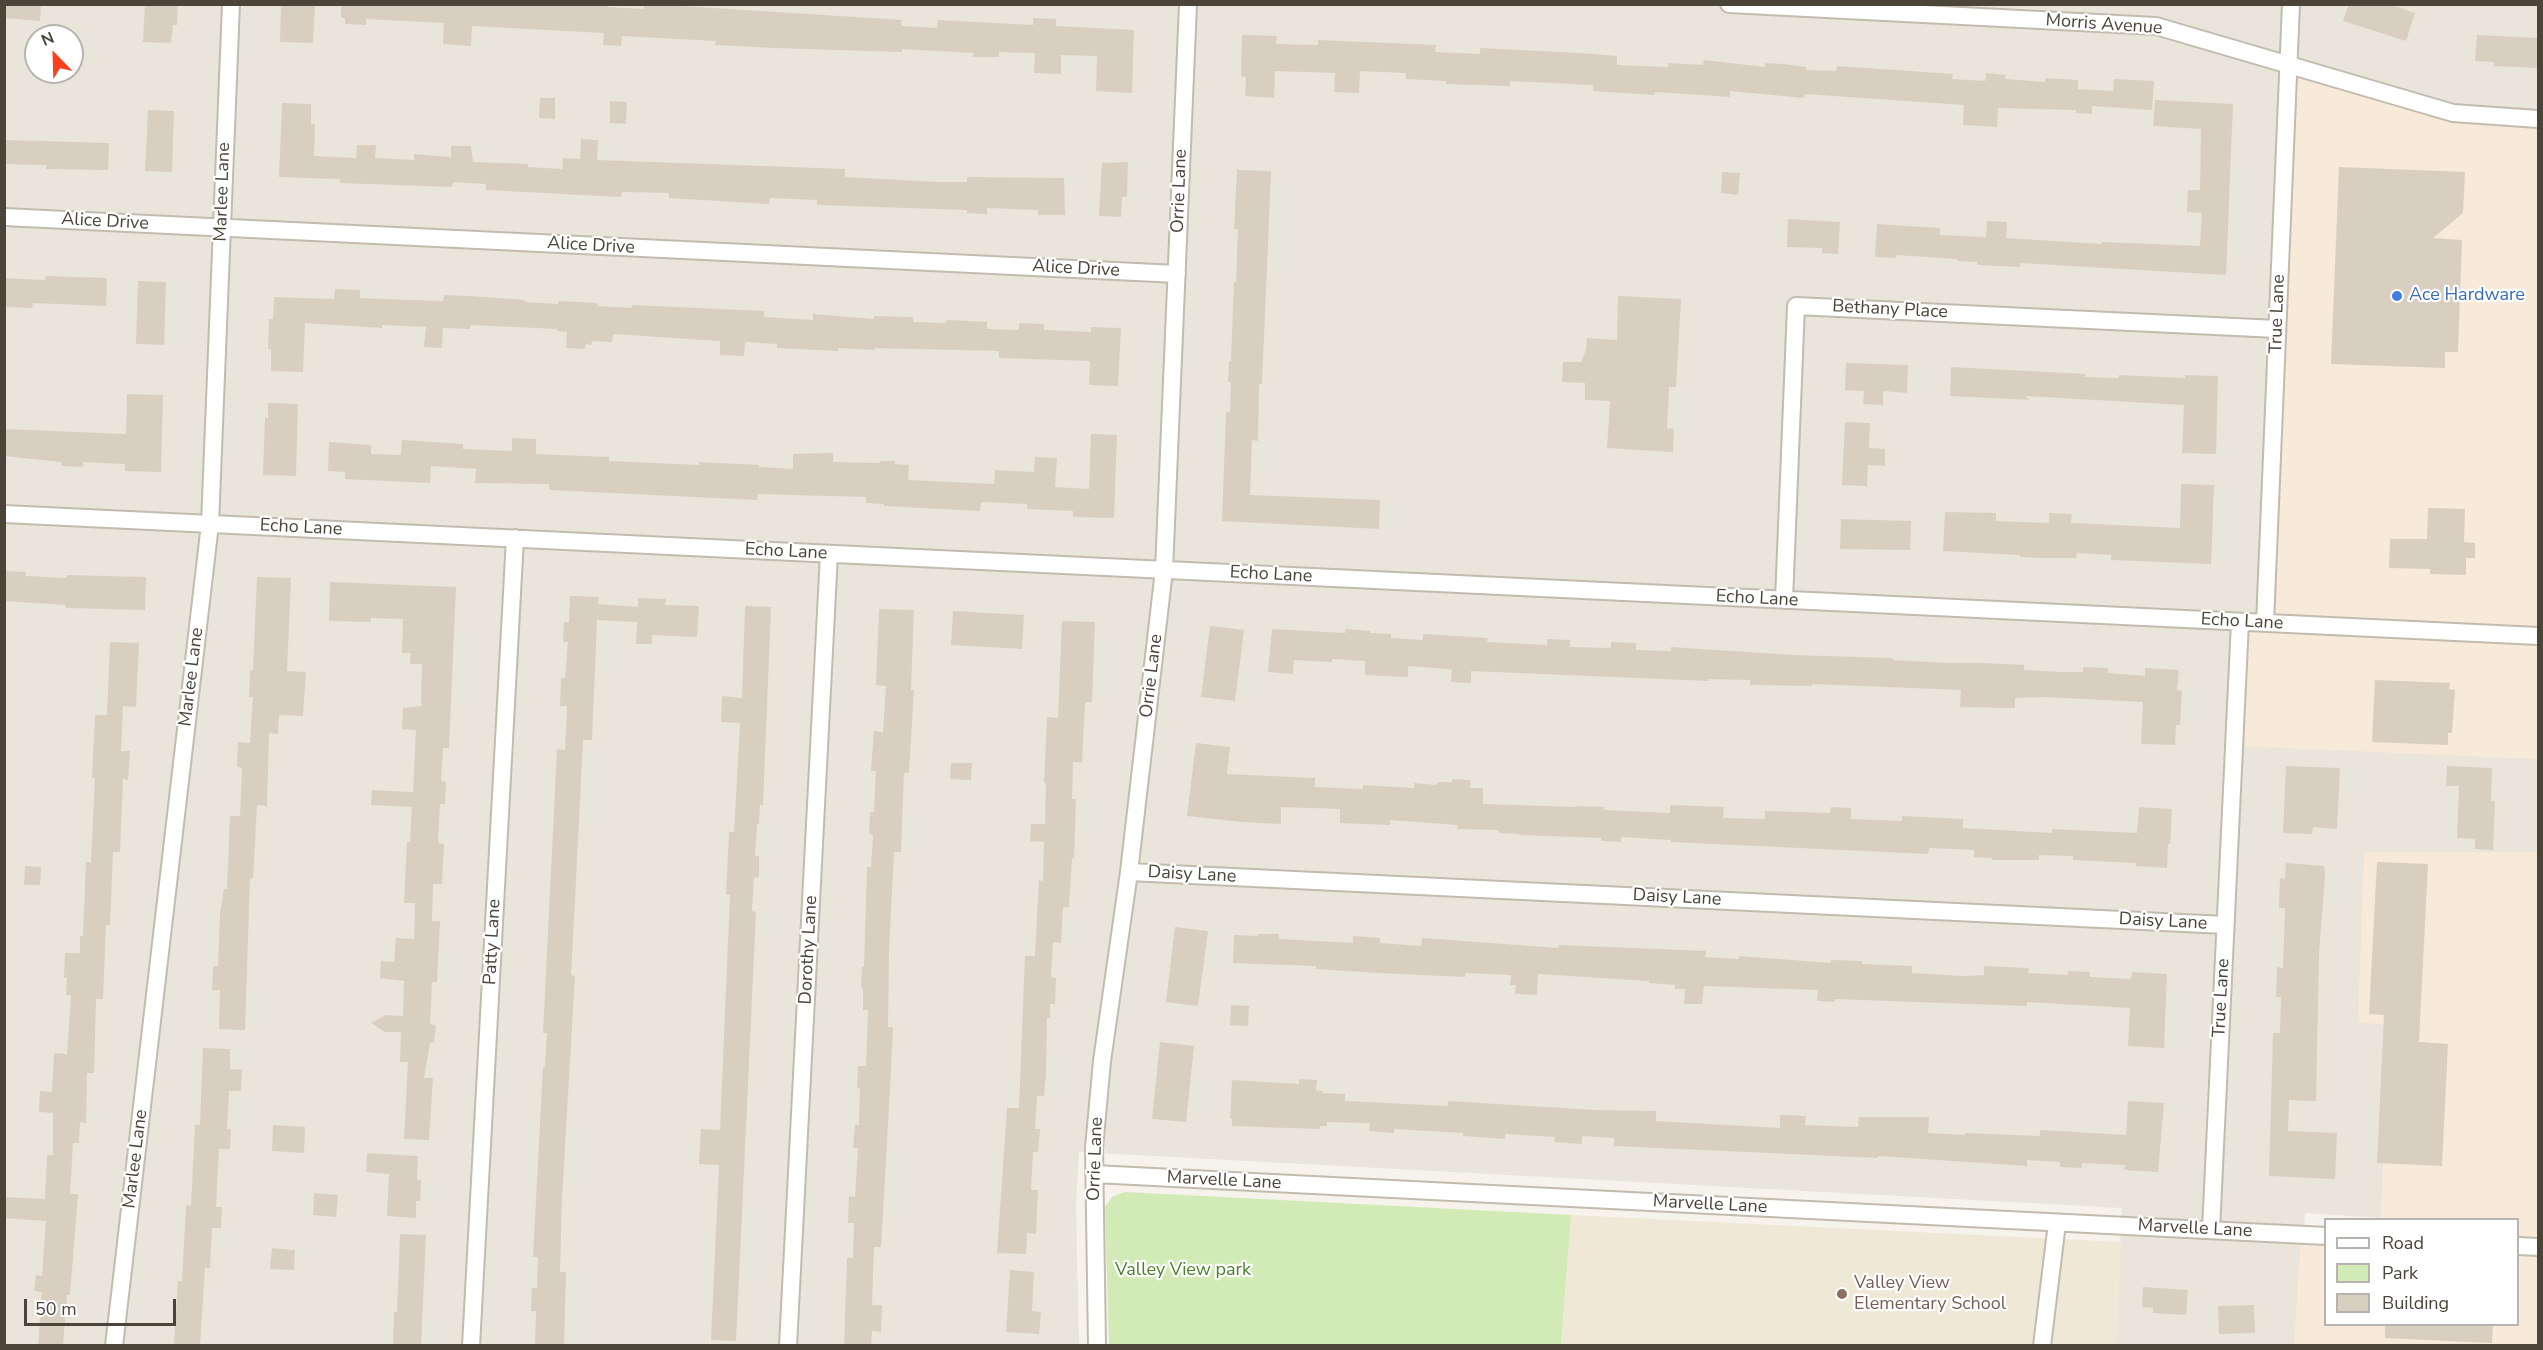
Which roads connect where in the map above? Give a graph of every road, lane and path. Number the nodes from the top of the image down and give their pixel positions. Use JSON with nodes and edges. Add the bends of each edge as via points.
{"nodes":[{"id":1,"x":231,"y":4,"type":"edge"},
{"id":2,"x":1188,"y":4,"type":"edge"},
{"id":3,"x":1729,"y":4,"type":"edge"},
{"id":4,"x":2291,"y":4,"type":"edge"},
{"id":5,"x":2288,"y":63,"type":"junction"},
{"id":6,"x":2538,"y":119,"type":"edge"},
{"id":7,"x":4,"y":217,"type":"edge"},
{"id":8,"x":221,"y":228,"type":"junction"},
{"id":9,"x":1177,"y":274,"type":"junction"},
{"id":10,"x":2277,"y":329,"type":"junction"},
{"id":11,"x":4,"y":514,"type":"edge"},
{"id":12,"x":210,"y":524,"type":"junction"},
{"id":13,"x":515,"y":538,"type":"junction"},
{"id":14,"x":829,"y":554,"type":"junction"},
{"id":15,"x":1164,"y":570,"type":"junction"},
{"id":16,"x":1784,"y":600,"type":"junction"},
{"id":17,"x":2240,"y":622,"type":"junction"},
{"id":18,"x":2265,"y":623,"type":"junction"},
{"id":19,"x":2538,"y":636,"type":"edge"},
{"id":20,"x":1129,"y":872,"type":"junction"},
{"id":21,"x":2225,"y":925,"type":"junction"},
{"id":22,"x":1094,"y":1174,"type":"junction"},
{"id":23,"x":2057,"y":1223,"type":"junction"},
{"id":24,"x":2211,"y":1230,"type":"junction"},
{"id":25,"x":2324,"y":1236,"type":"edge"},
{"id":26,"x":2519,"y":1246,"type":"edge"},
{"id":27,"x":2538,"y":1247,"type":"edge"},
{"id":28,"x":114,"y":1346,"type":"edge"},
{"id":29,"x":471,"y":1346,"type":"edge"},
{"id":30,"x":788,"y":1346,"type":"edge"},
{"id":31,"x":1097,"y":1346,"type":"edge"},
{"id":32,"x":2042,"y":1346,"type":"edge"}],
"edges":[{"from":1,"to":8,"type":"street","name":"Marlee Lane"},
{"from":2,"to":9,"type":"street","name":"Orrie Lane"},
{"from":3,"to":5,"type":"street","name":"Morris Avenue","via":[[2156,26]]},
{"from":4,"to":5,"type":"street","name":"True Lane"},
{"from":5,"to":6,"type":"street","name":"Morris Avenue","via":[[2453,113]]},
{"from":5,"to":10,"type":"street","name":"True Lane"},
{"from":7,"to":8,"type":"street","name":"Alice Drive"},
{"from":8,"to":9,"type":"street","name":"Alice Drive"},
{"from":8,"to":12,"type":"street","name":"Marlee Lane"},
{"from":9,"to":15,"type":"street","name":"Orrie Lane"},
{"from":10,"to":16,"type":"street","name":"Bethany Place","via":[[1796,306]]},
{"from":10,"to":18,"type":"street","name":"True Lane"},
{"from":11,"to":12,"type":"street","name":"Echo Lane"},
{"from":12,"to":13,"type":"street","name":"Echo Lane"},
{"from":12,"to":28,"type":"street","name":"Marlee Lane"},
{"from":13,"to":14,"type":"street","name":"Echo Lane"},
{"from":13,"to":29,"type":"street","name":"Patty Lane"},
{"from":14,"to":15,"type":"street","name":"Echo Lane"},
{"from":14,"to":30,"type":"street","name":"Dorothy Lane"},
{"from":15,"to":16,"type":"street","name":"Echo Lane"},
{"from":15,"to":20,"type":"street","name":"Orrie Lane"},
{"from":16,"to":17,"type":"street","name":"Echo Lane"},
{"from":17,"to":18,"type":"street","name":"Echo Lane"},
{"from":17,"to":21,"type":"street","name":"True Lane"},
{"from":18,"to":19,"type":"street","name":"Echo Lane"},
{"from":20,"to":21,"type":"street","name":"Daisy Lane"},
{"from":20,"to":22,"type":"street","name":"Orrie Lane","via":[[1102,1061]]},
{"from":21,"to":24,"type":"street","name":"True Lane"},
{"from":22,"to":23,"type":"street","name":"Marvelle Lane"},
{"from":22,"to":31,"type":"street","name":"Orrie Lane"},
{"from":23,"to":24,"type":"street","name":"Marvelle Lane"},
{"from":23,"to":32,"type":"street"},
{"from":24,"to":25,"type":"street","name":"Marvelle Lane"},
{"from":26,"to":27,"type":"street"}]}
